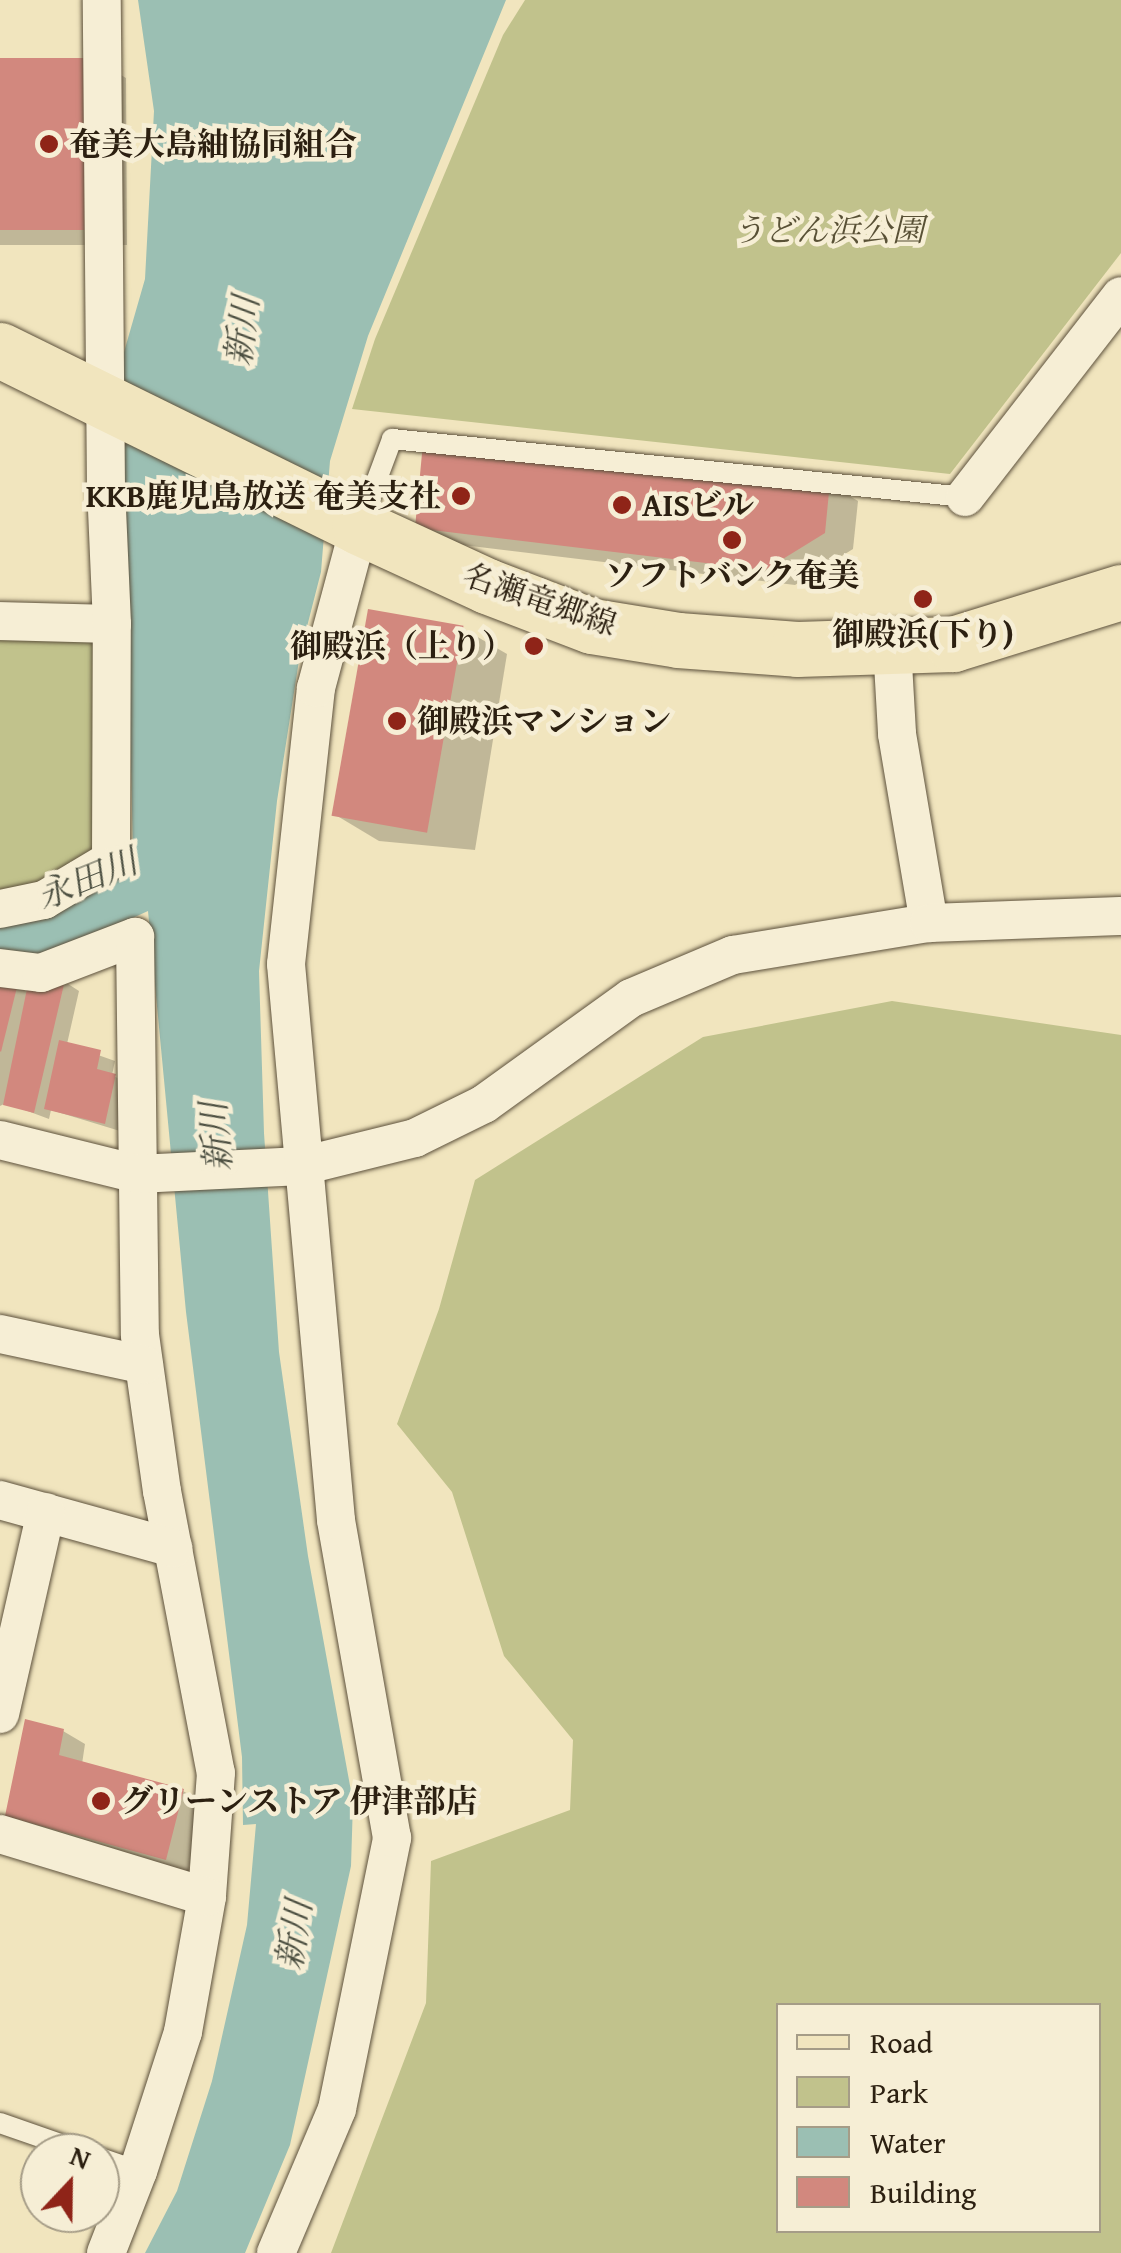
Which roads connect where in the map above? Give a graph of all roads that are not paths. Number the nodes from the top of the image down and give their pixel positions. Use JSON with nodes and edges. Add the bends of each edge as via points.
{"nodes":[{"id":1,"x":102,"y":0,"type":"edge"},
{"id":2,"x":1121,"y":296,"type":"edge"},
{"id":3,"x":0,"y":350,"type":"edge"},
{"id":4,"x":114,"y":406,"type":"junction"},
{"id":5,"x":964,"y":497,"type":"joint"},
{"id":6,"x":354,"y":524,"type":"junction"},
{"id":7,"x":1121,"y":592,"type":"edge"},
{"id":8,"x":0,"y":621,"type":"edge"},
{"id":9,"x":112,"y":624,"type":"junction"},
{"id":10,"x":892,"y":646,"type":"junction"},
{"id":11,"x":0,"y":909,"type":"edge"},
{"id":12,"x":1121,"y":916,"type":"edge"},
{"id":13,"x":929,"y":923,"type":"junction"},
{"id":14,"x":0,"y":968,"type":"edge"},
{"id":15,"x":0,"y":1140,"type":"edge"},
{"id":16,"x":302,"y":1166,"type":"junction"},
{"id":17,"x":137,"y":1174,"type":"junction"},
{"id":18,"x":0,"y":1334,"type":"edge"},
{"id":19,"x":144,"y":1365,"type":"junction"},
{"id":20,"x":0,"y":1500,"type":"edge"},
{"id":21,"x":46,"y":1512,"type":"junction"},
{"id":22,"x":173,"y":1548,"type":"junction"},
{"id":23,"x":0,"y":1714,"type":"edge"},
{"id":24,"x":0,"y":1834,"type":"edge"},
{"id":25,"x":207,"y":1897,"type":"junction"},
{"id":26,"x":0,"y":2123,"type":"edge"},
{"id":27,"x":29,"y":2133,"type":"edge"},
{"id":28,"x":120,"y":2165,"type":"edge"},
{"id":29,"x":138,"y":2171,"type":"junction"},
{"id":30,"x":106,"y":2253,"type":"edge"},
{"id":31,"x":276,"y":2253,"type":"edge"}],
"edges":[{"from":1,"to":4,"type":"street"},
{"from":2,"to":5,"type":"street"},
{"from":3,"to":4,"type":"main road","name":"名瀬竜郷線"},
{"from":4,"to":6,"type":"main road","name":"名瀬竜郷線"},
{"from":4,"to":9,"type":"street"},
{"from":5,"to":6,"type":"lane","via":[[392,439]]},
{"from":6,"to":10,"type":"main road","name":"名瀬竜郷線","via":[[592,626],[797,648]]},
{"from":6,"to":16,"type":"street","via":[[316,688],[286,964]]},
{"from":7,"to":10,"type":"main road","name":"名瀬竜郷線","via":[[953,644]]},
{"from":8,"to":9,"type":"street"},
{"from":9,"to":11,"type":"street","via":[[111,860],[44,900]]},
{"from":10,"to":13,"type":"street","via":[[897,734]]},
{"from":12,"to":13,"type":"street"},
{"from":13,"to":16,"type":"street","via":[[733,955],[631,998],[484,1104],[416,1138]]},
{"from":14,"to":17,"type":"street","via":[[40,973],[136,937]]},
{"from":15,"to":17,"type":"street"},
{"from":16,"to":17,"type":"street"},
{"from":16,"to":31,"type":"street","via":[[336,1520],[392,1838],[336,2110]]},
{"from":17,"to":19,"type":"street"},
{"from":18,"to":19,"type":"street"},
{"from":19,"to":22,"type":"street"},
{"from":20,"to":21,"type":"street"},
{"from":21,"to":22,"type":"street"},
{"from":21,"to":23,"type":"street"},
{"from":22,"to":25,"type":"street","via":[[216,1773]]},
{"from":24,"to":25,"type":"street"},
{"from":25,"to":29,"type":"street","via":[[183,2032]]},
{"from":26,"to":27,"type":"lane"},
{"from":28,"to":29,"type":"lane"},
{"from":29,"to":30,"type":"street"}]}
